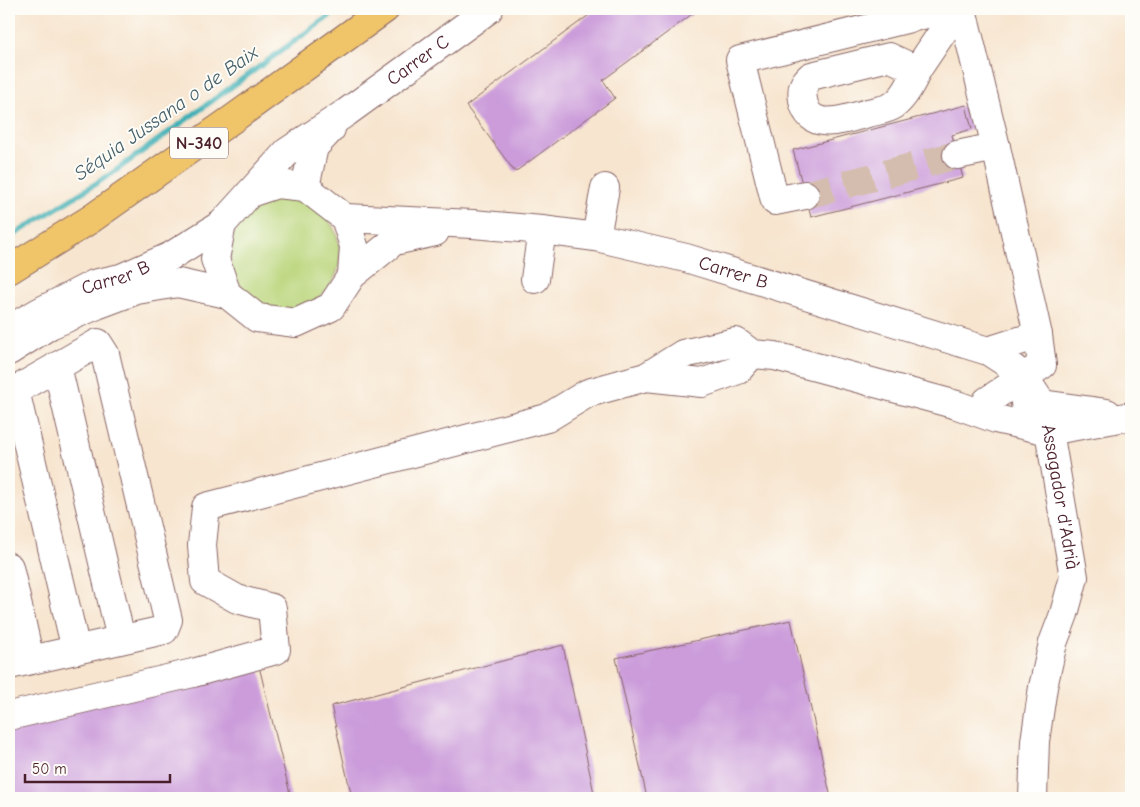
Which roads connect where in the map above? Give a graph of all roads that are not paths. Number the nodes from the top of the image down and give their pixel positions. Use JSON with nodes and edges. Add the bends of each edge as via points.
{"nodes":[{"id":1,"x":385,"y":9,"type":"edge"},
{"id":2,"x":490,"y":9,"type":"edge"},
{"id":3,"x":947,"y":9,"type":"edge"},
{"id":4,"x":960,"y":9,"type":"edge"},
{"id":5,"x":881,"y":25,"type":"junction"},
{"id":6,"x":889,"y":57,"type":"junction"},
{"id":7,"x":917,"y":70,"type":"junction"},
{"id":8,"x":347,"y":112,"type":"junction"},
{"id":9,"x":996,"y":146,"type":"junction"},
{"id":10,"x":957,"y":155,"type":"tunnel mouth"},
{"id":11,"x":305,"y":187,"type":"junction"},
{"id":12,"x":605,"y":188,"type":"dead end"},
{"id":13,"x":250,"y":194,"type":"junction"},
{"id":14,"x":805,"y":195,"type":"tunnel mouth"},
{"id":15,"x":345,"y":218,"type":"junction"},
{"id":16,"x":222,"y":224,"type":"junction"},
{"id":17,"x":473,"y":224,"type":"junction"},
{"id":18,"x":542,"y":230,"type":"junction"},
{"id":19,"x":596,"y":237,"type":"junction"},
{"id":20,"x":9,"y":270,"type":"edge"},
{"id":21,"x":352,"y":275,"type":"junction"},
{"id":22,"x":535,"y":279,"type":"dead end"},
{"id":23,"x":227,"y":294,"type":"junction"},
{"id":24,"x":97,"y":305,"type":"junction"},
{"id":25,"x":40,"y":310,"type":"junction"},
{"id":26,"x":9,"y":329,"type":"edge"},
{"id":27,"x":1038,"y":336,"type":"junction"},
{"id":28,"x":9,"y":338,"type":"edge"},
{"id":29,"x":9,"y":351,"type":"edge"},
{"id":30,"x":988,"y":351,"type":"junction"},
{"id":31,"x":9,"y":361,"type":"edge"},
{"id":32,"x":57,"y":366,"type":"junction"},
{"id":33,"x":1024,"y":377,"type":"junction"},
{"id":34,"x":12,"y":392,"type":"edge"},
{"id":35,"x":1042,"y":404,"type":"junction"},
{"id":36,"x":991,"y":410,"type":"junction"},
{"id":37,"x":1130,"y":416,"type":"edge"},
{"id":38,"x":1049,"y":431,"type":"junction"},
{"id":39,"x":1055,"y":468,"type":"junction"},
{"id":40,"x":9,"y":568,"type":"edge"},
{"id":41,"x":121,"y":639,"type":"junction"},
{"id":42,"x":76,"y":650,"type":"junction"},
{"id":43,"x":20,"y":662,"type":"edge"},
{"id":44,"x":9,"y":716,"type":"edge"},
{"id":45,"x":1033,"y":798,"type":"edge"}],
"edges":[{"from":1,"to":20,"type":"highway","number":"N-340","via":[[91,219]]},
{"from":2,"to":8,"type":"street","name":"Carrer C"},
{"from":3,"to":5,"type":"street"},
{"from":4,"to":7,"type":"street"},
{"from":4,"to":9,"type":"street"},
{"from":5,"to":6,"type":"street"},
{"from":5,"to":14,"type":"street","via":[[740,60],[775,201]]},
{"from":6,"to":7,"type":"street"},
{"from":6,"to":7,"type":"street","via":[[811,76],[804,83],[802,93],[809,115],[831,122],[893,106],[913,83]]},
{"from":8,"to":11,"type":"street","name":"Carrer C","via":[[314,147]]},
{"from":8,"to":13,"type":"street","name":"Carrer C","via":[[287,152]]},
{"from":9,"to":10,"type":"street"},
{"from":9,"to":27,"type":"street"},
{"from":11,"to":13,"type":"street","via":[[277,184]]},
{"from":11,"to":15,"type":"street"},
{"from":12,"to":19,"type":"street"},
{"from":13,"to":16,"type":"street"},
{"from":15,"to":17,"type":"street","name":"Carrer B"},
{"from":15,"to":21,"type":"street","via":[[354,246]]},
{"from":16,"to":23,"type":"street","via":[[215,259]]},
{"from":16,"to":25,"type":"street","name":"Carrer B","via":[[171,256],[121,278],[94,284]]},
{"from":17,"to":18,"type":"street","name":"Carrer B"},
{"from":17,"to":21,"type":"street","name":"Carrer B","via":[[394,241]]},
{"from":18,"to":19,"type":"street","name":"Carrer B"},
{"from":18,"to":22,"type":"street"},
{"from":19,"to":30,"type":"street","name":"Carrer B","via":[[686,258]]},
{"from":21,"to":23,"type":"street","via":[[330,307],[296,323],[257,318]]},
{"from":23,"to":24,"type":"street","name":"Carrer B","via":[[178,283],[137,290]]},
{"from":24,"to":29,"type":"street","name":"Carrer B","via":[[50,325]]},
{"from":24,"to":31,"type":"street"},
{"from":25,"to":26,"type":"street","name":"Carrer B"},
{"from":25,"to":28,"type":"street"},
{"from":27,"to":30,"type":"street"},
{"from":27,"to":33,"type":"street","via":[[1042,365]]},
{"from":30,"to":33,"type":"street","name":"Assagador d'Adrià"},
{"from":32,"to":34,"type":"street"},
{"from":32,"to":41,"type":"street"},
{"from":32,"to":41,"type":"street","via":[[98,343],[105,354],[168,620],[164,630]]},
{"from":33,"to":35,"type":"street","name":"Assagador d'Adrià"},
{"from":33,"to":36,"type":"street"},
{"from":34,"to":42,"type":"street"},
{"from":35,"to":36,"type":"street"},
{"from":35,"to":37,"type":"street"},
{"from":35,"to":38,"type":"street","name":"Assagador d'Adrià"},
{"from":36,"to":38,"type":"street"},
{"from":36,"to":39,"type":"street"},
{"from":36,"to":44,"type":"street","via":[[957,405],[775,356],[752,354],[738,370],[702,383],[646,377],[588,393],[547,418],[206,506],[202,545],[205,581],[237,599],[272,608],[276,650]]},
{"from":37,"to":38,"type":"street"},
{"from":38,"to":39,"type":"street","name":"Assagador d'Adrià"},
{"from":39,"to":45,"type":"street","name":"Assagador d'Adrià","via":[[1074,577],[1053,642],[1043,687],[1035,741]]},
{"from":40,"to":43,"type":"street"},
{"from":41,"to":42,"type":"street"},
{"from":42,"to":43,"type":"street"}]}
